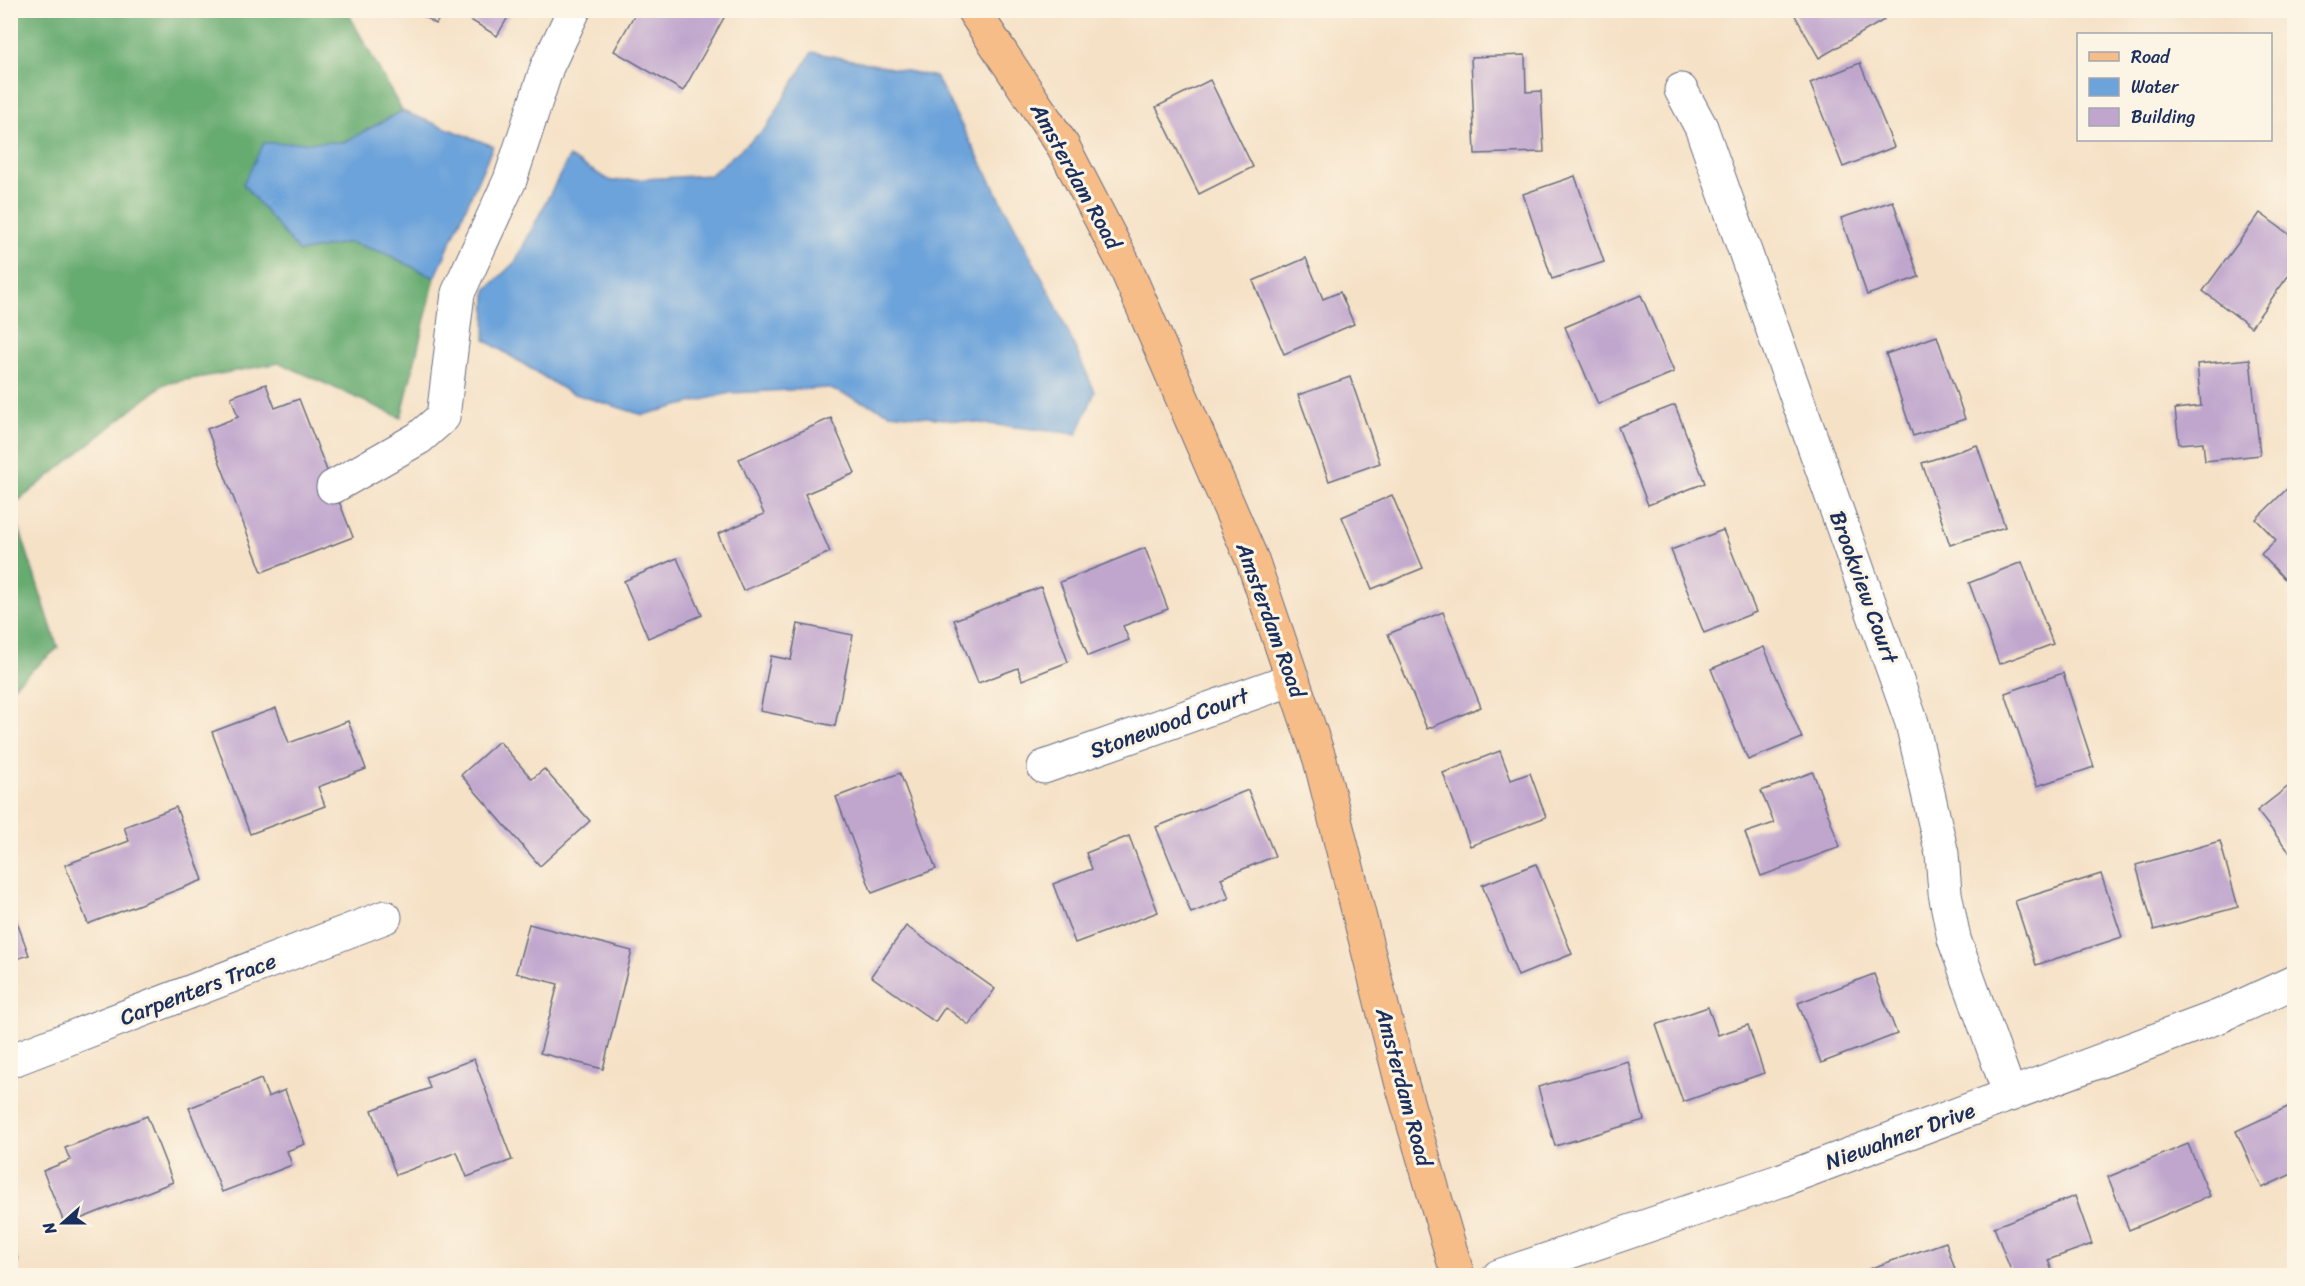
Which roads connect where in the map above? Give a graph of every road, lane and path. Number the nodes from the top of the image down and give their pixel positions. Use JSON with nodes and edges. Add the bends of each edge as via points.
{"nodes":[{"id":1,"x":574,"y":10,"type":"edge"},
{"id":2,"x":973,"y":10,"type":"edge"},
{"id":3,"x":1681,"y":90,"type":"dead end"},
{"id":4,"x":333,"y":487,"type":"dead end"},
{"id":5,"x":1293,"y":679,"type":"junction"},
{"id":6,"x":1044,"y":767,"type":"dead end"},
{"id":7,"x":385,"y":917,"type":"dead end"},
{"id":8,"x":2295,"y":982,"type":"edge"},
{"id":9,"x":10,"y":1061,"type":"edge"},
{"id":10,"x":2010,"y":1095,"type":"junction"},
{"id":11,"x":1458,"y":1275,"type":"edge"},
{"id":12,"x":1499,"y":1275,"type":"edge"}],
"edges":[{"from":1,"to":4,"type":"street","via":[[547,67],[510,180],[458,293],[442,417],[418,438]]},
{"from":2,"to":5,"type":"main road","name":"Amsterdam Road","via":[[1063,146],[1125,266],[1253,562]]},
{"from":3,"to":10,"type":"street","name":"Brookview Court","via":[[1701,128],[1912,723],[1942,854],[1954,939]]},
{"from":5,"to":6,"type":"street","name":"Stonewood Court"},
{"from":5,"to":11,"type":"main road","name":"Amsterdam Road","via":[[1320,760],[1401,1081]]},
{"from":7,"to":9,"type":"street","name":"Carpenters Trace"},
{"from":8,"to":10,"type":"street","name":"Niewahner Drive","via":[[2220,1016]]},
{"from":10,"to":12,"type":"street","name":"Niewahner Drive","via":[[1779,1181]]}]}
